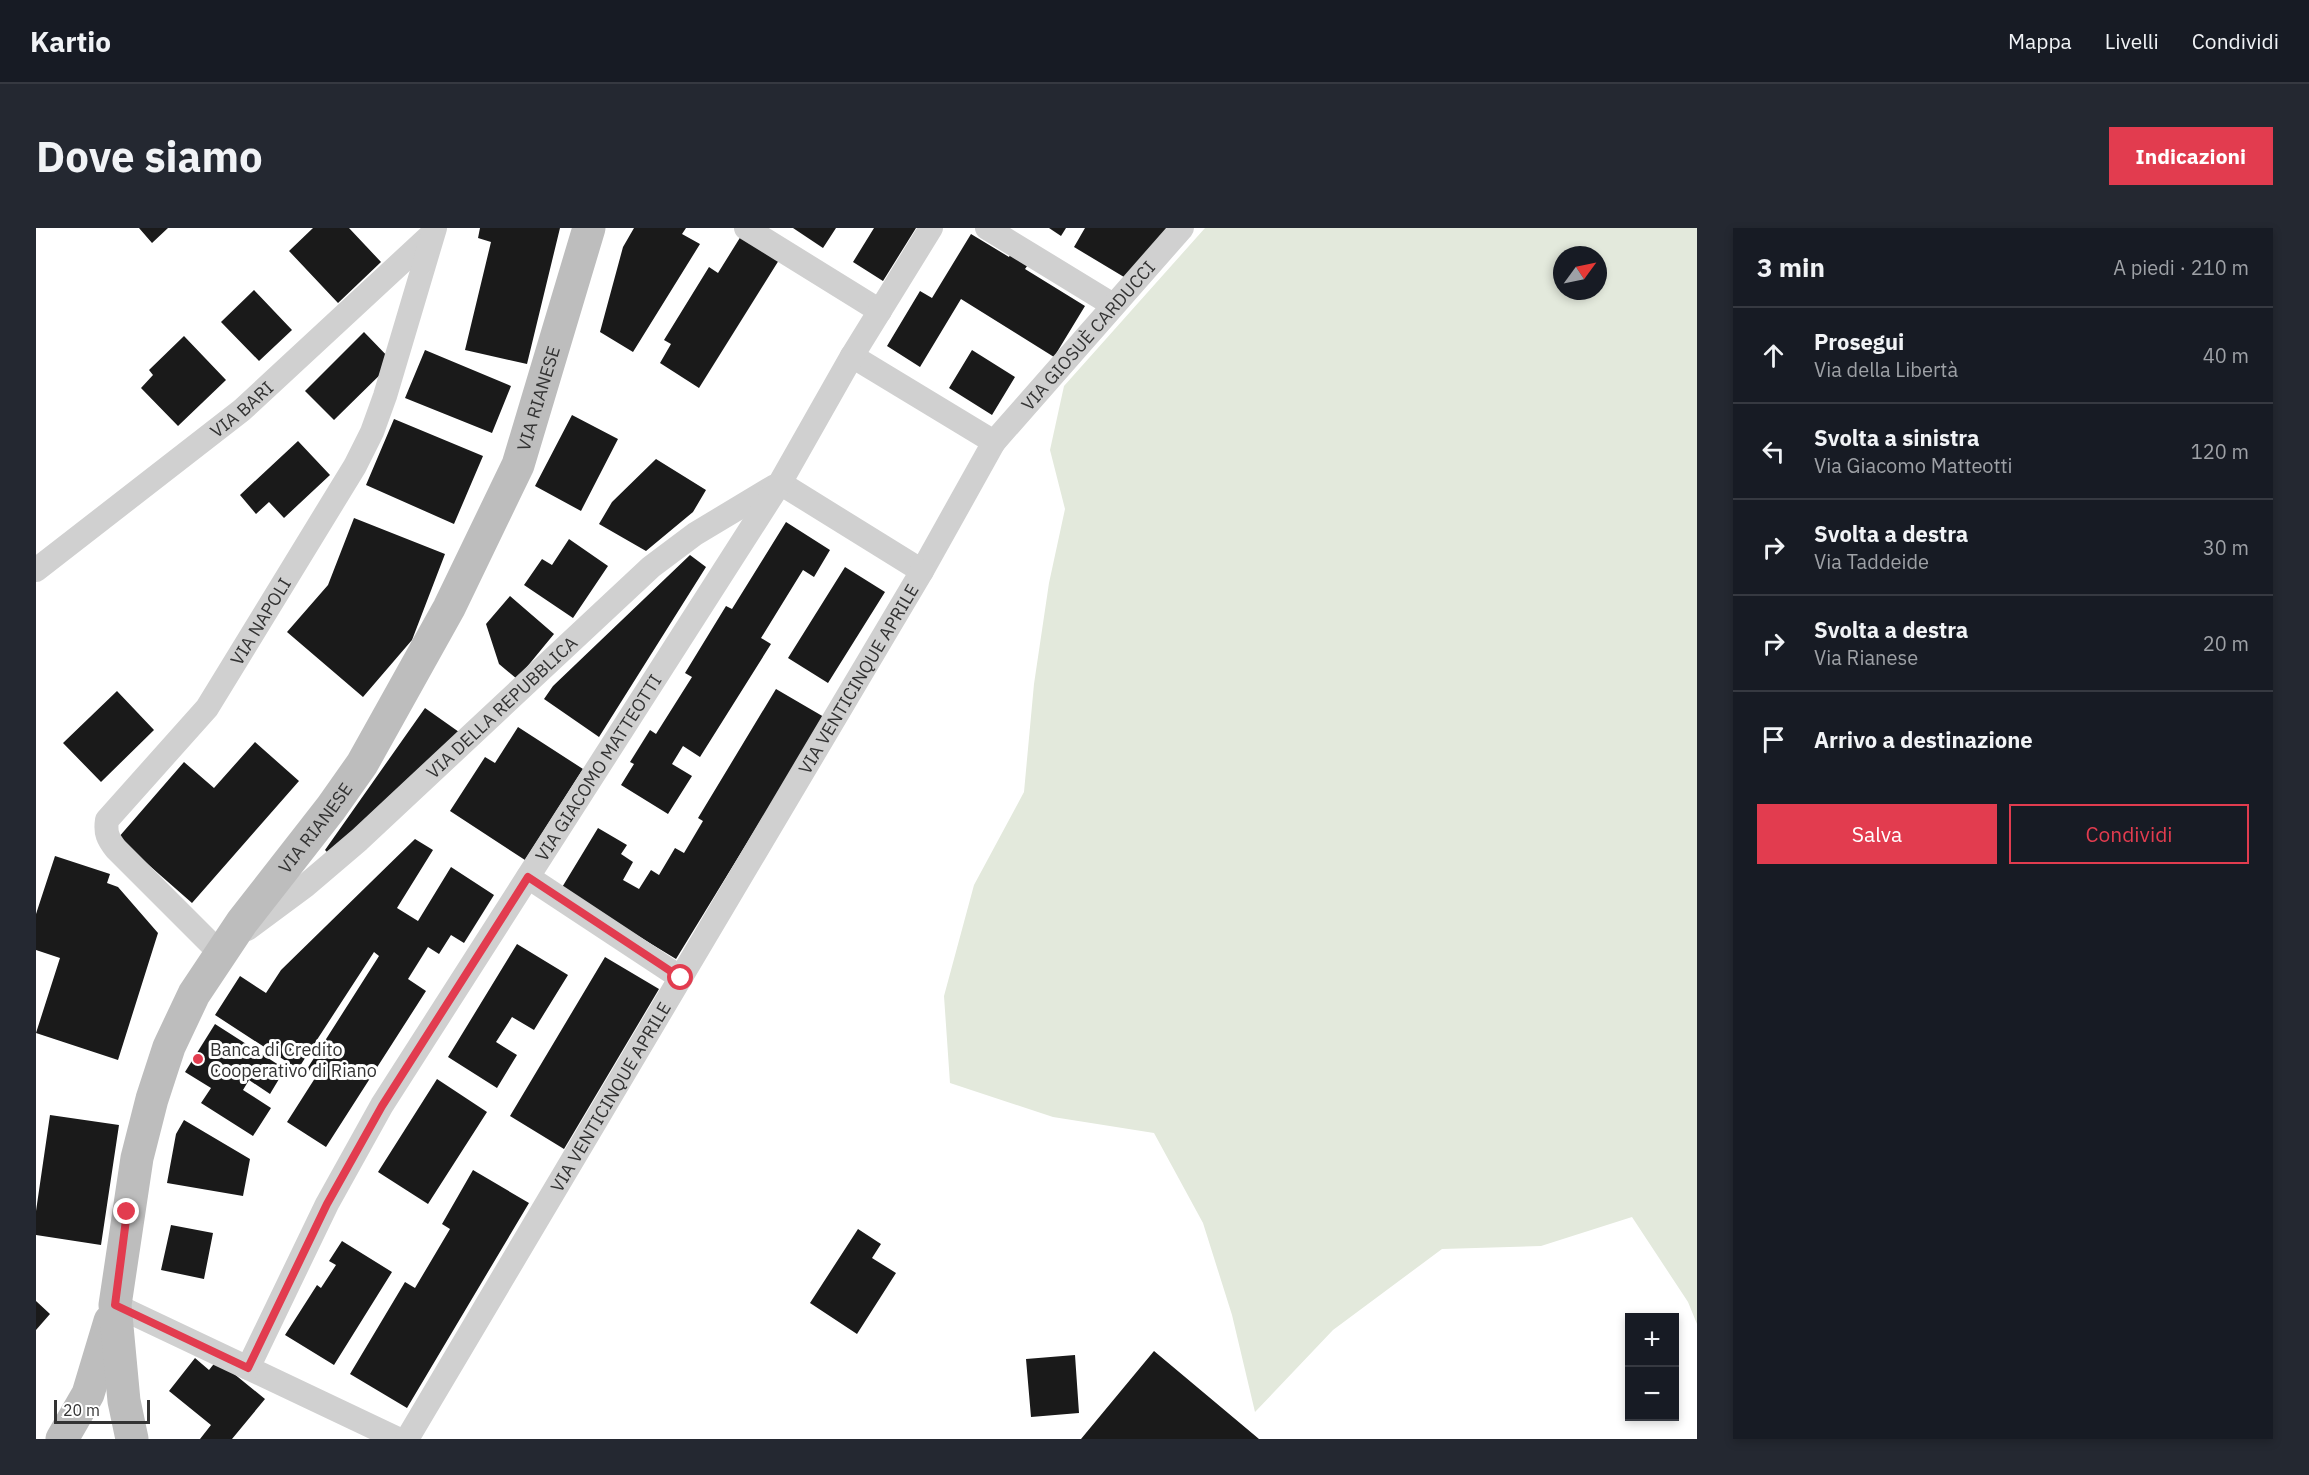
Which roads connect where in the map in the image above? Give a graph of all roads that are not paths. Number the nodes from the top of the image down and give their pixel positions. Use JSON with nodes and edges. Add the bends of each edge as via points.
{"nodes":[{"id":1,"x":589,"y":228,"type":"edge"},
{"id":2,"x":746,"y":228,"type":"edge"},
{"id":3,"x":932,"y":228,"type":"edge"},
{"id":4,"x":987,"y":228,"type":"edge"},
{"id":5,"x":1182,"y":228,"type":"edge"},
{"id":6,"x":434,"y":230,"type":"edge"},
{"id":7,"x":1113,"y":305,"type":"junction"},
{"id":8,"x":880,"y":311,"type":"junction"},
{"id":9,"x":852,"y":356,"type":"junction"},
{"id":10,"x":994,"y":442,"type":"junction"},
{"id":11,"x":780,"y":483,"type":"junction"},
{"id":12,"x":36,"y":570,"type":"edge"},
{"id":13,"x":922,"y":571,"type":"junction"},
{"id":14,"x":528,"y":877,"type":"junction"},
{"id":15,"x":225,"y":948,"type":"junction"},
{"id":16,"x":681,"y":978,"type":"junction"},
{"id":17,"x":115,"y":1305,"type":"junction"},
{"id":18,"x":248,"y":1368,"type":"junction"},
{"id":19,"x":62,"y":1439,"type":"edge"},
{"id":20,"x":132,"y":1439,"type":"edge"},
{"id":21,"x":398,"y":1439,"type":"edge"},
{"id":22,"x":407,"y":1439,"type":"edge"}],
"edges":[{"from":1,"to":15,"type":"main road","name":"VIA RIANESE","via":[[518,465],[449,608],[362,764]]},
{"from":2,"to":8,"type":"street"},
{"from":3,"to":8,"type":"street","name":"VIA GIACOMO MATTEOTTI"},
{"from":4,"to":7,"type":"street"},
{"from":5,"to":7,"type":"street","name":"VIA GIOSUÈ CARDUCCI"},
{"from":6,"to":12,"type":"street","name":"VIA BARI","via":[[242,410]]},
{"from":6,"to":15,"type":"street","name":"VIA NAPOLI","via":[[379,414],[355,466],[207,708],[107,820],[108,839],[116,849]]},
{"from":7,"to":10,"type":"street","name":"VIA GIOSUÈ CARDUCCI"},
{"from":8,"to":9,"type":"street","name":"VIA GIACOMO MATTEOTTI"},
{"from":9,"to":10,"type":"street"},
{"from":9,"to":11,"type":"street","name":"VIA GIACOMO MATTEOTTI"},
{"from":10,"to":13,"type":"street","name":"VIA GIOSUÈ CARDUCCI"},
{"from":11,"to":13,"type":"street"},
{"from":11,"to":14,"type":"street","name":"VIA GIACOMO MATTEOTTI"},
{"from":11,"to":15,"type":"street","name":"VIA DELLA REPUBBLICA","via":[[695,534],[651,567],[359,840]]},
{"from":13,"to":16,"type":"street","name":"VIA VENTICINQUE APRILE"},
{"from":14,"to":16,"type":"street"},
{"from":14,"to":18,"type":"street","name":"VIA GIACOMO MATTEOTTI","via":[[371,1125],[327,1204]]},
{"from":15,"to":17,"type":"main road","name":"VIA RIANESE","via":[[181,1019],[152,1099],[127,1212]]},
{"from":16,"to":22,"type":"street","name":"VIA VENTICINQUE APRILE"},
{"from":17,"to":18,"type":"street"},
{"from":17,"to":19,"type":"main road","via":[[88,1394]]},
{"from":17,"to":20,"type":"main road","name":"VIA RIANESE","via":[[124,1401]]},
{"from":18,"to":21,"type":"street"}]}
